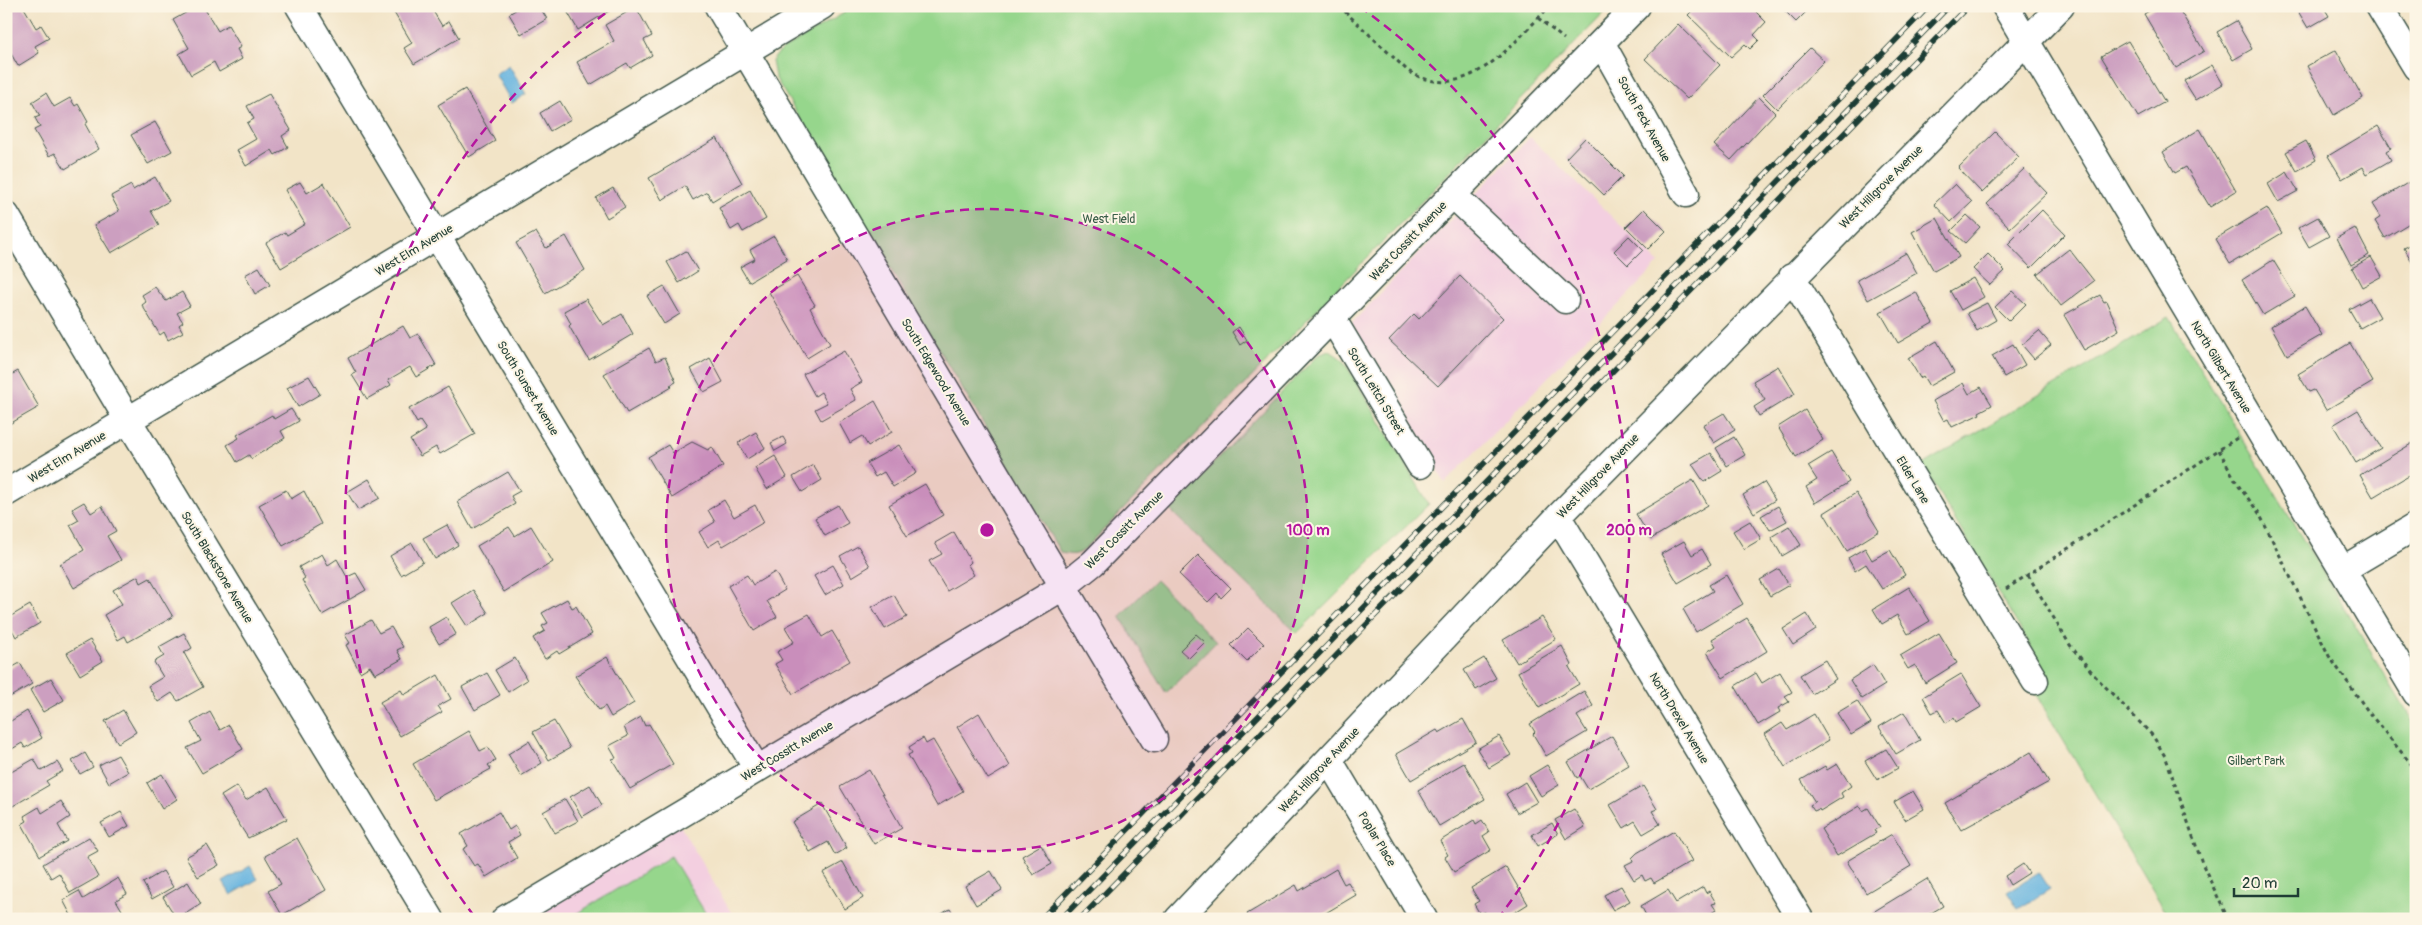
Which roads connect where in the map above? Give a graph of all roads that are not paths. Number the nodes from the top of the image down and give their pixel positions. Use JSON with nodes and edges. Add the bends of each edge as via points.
{"nodes":[{"id":1,"x":298,"y":6,"type":"edge"},
{"id":2,"x":718,"y":6,"type":"edge"},
{"id":3,"x":822,"y":6,"type":"edge"},
{"id":4,"x":1637,"y":6,"type":"edge"},
{"id":5,"x":2005,"y":6,"type":"edge"},
{"id":6,"x":2061,"y":6,"type":"edge"},
{"id":7,"x":2380,"y":6,"type":"edge"},
{"id":8,"x":2026,"y":42,"type":"junction"},
{"id":9,"x":1602,"y":44,"type":"junction"},
{"id":10,"x":746,"y":53,"type":"junction"},
{"id":11,"x":2416,"y":67,"type":"edge"},
{"id":12,"x":1453,"y":194,"type":"junction"},
{"id":13,"x":1686,"y":194,"type":"dead end"},
{"id":14,"x":6,"y":214,"type":"edge"},
{"id":15,"x":436,"y":236,"type":"junction"},
{"id":16,"x":1792,"y":277,"type":"junction"},
{"id":17,"x":1565,"y":300,"type":"dead end"},
{"id":18,"x":1332,"y":318,"type":"junction"},
{"id":19,"x":128,"y":420,"type":"junction"},
{"id":20,"x":1420,"y":465,"type":"dead end"},
{"id":21,"x":6,"y":493,"type":"edge"},
{"id":22,"x":1558,"y":517,"type":"junction"},
{"id":23,"x":2416,"y":526,"type":"edge"},
{"id":24,"x":2342,"y":570,"type":"junction"},
{"id":25,"x":1063,"y":587,"type":"junction"},
{"id":26,"x":2035,"y":681,"type":"dead end"},
{"id":27,"x":2416,"y":693,"type":"edge"},
{"id":28,"x":1154,"y":739,"type":"dead end"},
{"id":29,"x":1329,"y":760,"type":"junction"},
{"id":30,"x":757,"y":769,"type":"junction"},
{"id":31,"x":431,"y":919,"type":"edge"},
{"id":32,"x":505,"y":919,"type":"edge"},
{"id":33,"x":1178,"y":919,"type":"edge"},
{"id":34,"x":1424,"y":919,"type":"edge"},
{"id":35,"x":1800,"y":919,"type":"edge"}],
"edges":[{"from":1,"to":15,"type":"street","name":"South Sunset Avenue"},
{"from":2,"to":10,"type":"street","name":"South Edgewood Avenue"},
{"from":3,"to":10,"type":"street","name":"West Elm Avenue"},
{"from":4,"to":9,"type":"street","name":"West Cossitt Avenue"},
{"from":5,"to":8,"type":"street","name":"North Gilbert Avenue"},
{"from":6,"to":8,"type":"street","name":"West Hillgrove Avenue"},
{"from":7,"to":11,"type":"street"},
{"from":8,"to":16,"type":"street","name":"West Hillgrove Avenue"},
{"from":8,"to":24,"type":"street","name":"North Gilbert Avenue"},
{"from":9,"to":12,"type":"street","name":"West Cossitt Avenue"},
{"from":9,"to":13,"type":"street","name":"South Peck Avenue"},
{"from":10,"to":15,"type":"street","name":"West Elm Avenue"},
{"from":10,"to":25,"type":"street","name":"South Edgewood Avenue"},
{"from":12,"to":17,"type":"street"},
{"from":12,"to":18,"type":"street","name":"West Cossitt Avenue"},
{"from":14,"to":19,"type":"street","name":"South Blackstone Avenue"},
{"from":15,"to":19,"type":"street","name":"West Elm Avenue"},
{"from":15,"to":30,"type":"street","name":"South Sunset Avenue"},
{"from":16,"to":22,"type":"street","name":"West Hillgrove Avenue"},
{"from":16,"to":26,"type":"street","name":"Elder Lane"},
{"from":18,"to":20,"type":"street","name":"South Leitch Street"},
{"from":18,"to":25,"type":"street","name":"West Cossitt Avenue","via":[[1093,563]]},
{"from":19,"to":21,"type":"street","name":"West Elm Avenue"},
{"from":19,"to":31,"type":"street","name":"South Blackstone Avenue"},
{"from":22,"to":29,"type":"street","name":"West Hillgrove Avenue"},
{"from":22,"to":35,"type":"street","name":"North Drexel Avenue"},
{"from":23,"to":24,"type":"street"},
{"from":24,"to":27,"type":"street","name":"North Gilbert Avenue"},
{"from":25,"to":28,"type":"street","name":"South Edgewood Avenue"},
{"from":25,"to":30,"type":"street","name":"West Cossitt Avenue"},
{"from":29,"to":33,"type":"street","name":"West Hillgrove Avenue"},
{"from":29,"to":34,"type":"street","name":"Poplar Place"},
{"from":30,"to":32,"type":"street","name":"West Cossitt Avenue"}]}
